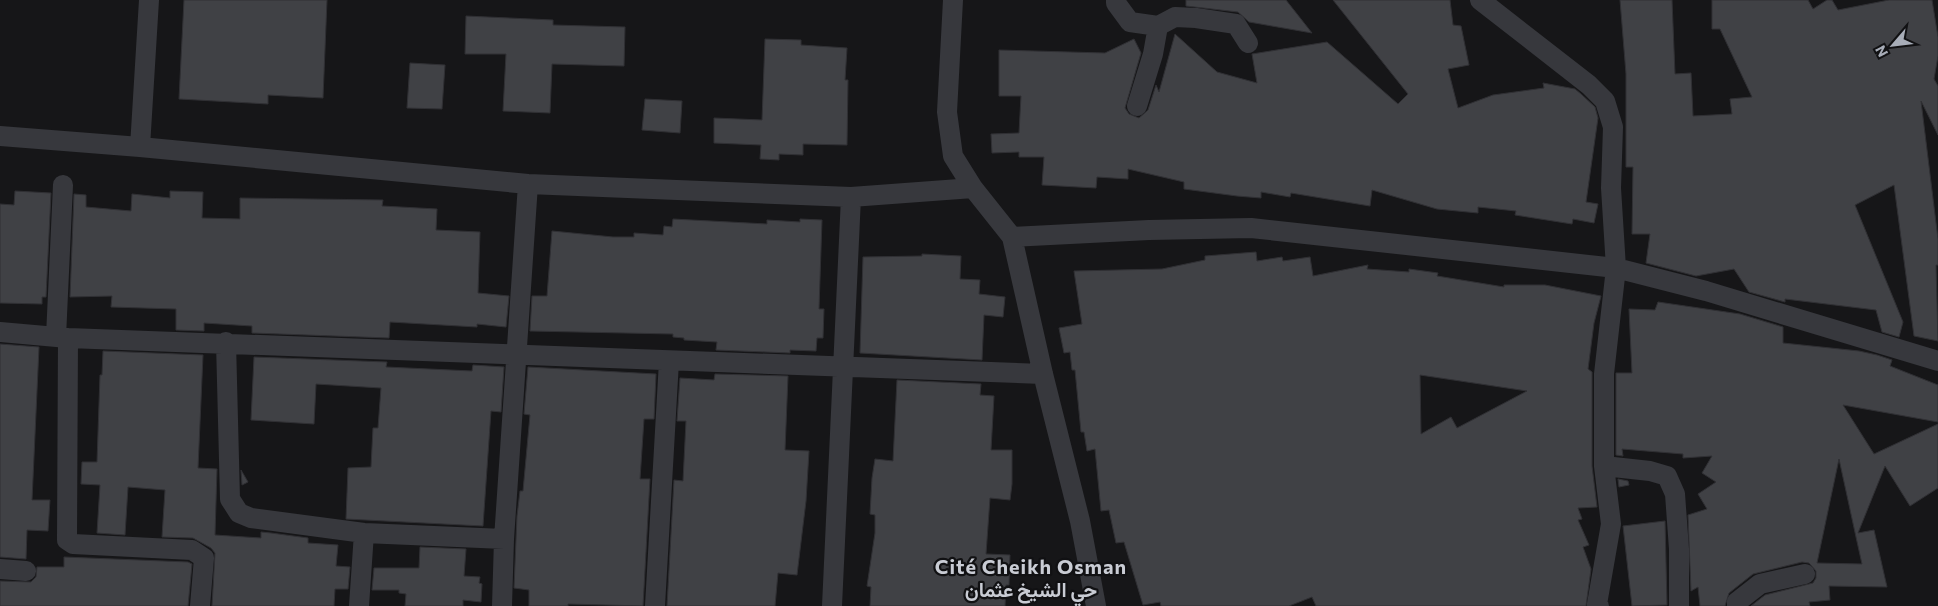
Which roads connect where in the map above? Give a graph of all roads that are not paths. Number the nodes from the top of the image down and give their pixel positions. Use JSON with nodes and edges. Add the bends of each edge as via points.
{"nodes":[{"id":1,"x":149,"y":0,"type":"edge"},
{"id":2,"x":953,"y":0,"type":"edge"},
{"id":3,"x":1116,"y":0,"type":"edge"},
{"id":4,"x":1480,"y":0,"type":"edge"},
{"id":5,"x":1158,"y":26,"type":"junction"},
{"id":6,"x":1248,"y":43,"type":"dead end"},
{"id":7,"x":1137,"y":106,"type":"dead end"},
{"id":8,"x":0,"y":136,"type":"edge"},
{"id":9,"x":140,"y":147,"type":"junction"},
{"id":10,"x":528,"y":184,"type":"junction"},
{"id":11,"x":64,"y":185,"type":"dead end"},
{"id":12,"x":973,"y":188,"type":"junction"},
{"id":13,"x":851,"y":197,"type":"junction"},
{"id":14,"x":1012,"y":237,"type":"junction"},
{"id":15,"x":1616,"y":268,"type":"junction"},
{"id":16,"x":0,"y":332,"type":"edge"},
{"id":17,"x":62,"y":337,"type":"junction"},
{"id":18,"x":226,"y":342,"type":"junction"},
{"id":19,"x":517,"y":353,"type":"junction"},
{"id":20,"x":669,"y":360,"type":"junction"},
{"id":21,"x":1938,"y":361,"type":"edge"},
{"id":22,"x":842,"y":368,"type":"junction"},
{"id":23,"x":1043,"y":374,"type":"junction"},
{"id":24,"x":1604,"y":466,"type":"junction"},
{"id":25,"x":364,"y":533,"type":"junction"},
{"id":26,"x":504,"y":539,"type":"junction"},
{"id":27,"x":0,"y":569,"type":"edge"},
{"id":28,"x":26,"y":571,"type":"dead end"},
{"id":29,"x":1805,"y":574,"type":"dead end"},
{"id":30,"x":1598,"y":605,"type":"edge"},
{"id":31,"x":200,"y":606,"type":"edge"},
{"id":32,"x":359,"y":606,"type":"edge"},
{"id":33,"x":502,"y":606,"type":"edge"},
{"id":34,"x":655,"y":606,"type":"edge"},
{"id":35,"x":832,"y":606,"type":"edge"},
{"id":36,"x":1096,"y":606,"type":"edge"},
{"id":37,"x":1679,"y":606,"type":"edge"},
{"id":38,"x":1737,"y":606,"type":"edge"}],
"edges":[{"from":1,"to":9,"type":"street"},
{"from":2,"to":12,"type":"street","via":[[947,112],[953,156]]},
{"from":3,"to":5,"type":"street","via":[[1130,22]]},
{"from":4,"to":15,"type":"street","via":[[1606,101],[1613,127],[1611,188]]},
{"from":5,"to":6,"type":"street","via":[[1175,17],[1236,24]]},
{"from":5,"to":7,"type":"street"},
{"from":8,"to":9,"type":"street"},
{"from":9,"to":10,"type":"street"},
{"from":10,"to":13,"type":"street"},
{"from":10,"to":19,"type":"street"},
{"from":11,"to":17,"type":"street"},
{"from":12,"to":13,"type":"street"},
{"from":12,"to":14,"type":"street"},
{"from":13,"to":22,"type":"street"},
{"from":14,"to":15,"type":"street","via":[[1251,228]]},
{"from":14,"to":23,"type":"street"},
{"from":15,"to":21,"type":"street","via":[[1706,290]]},
{"from":15,"to":24,"type":"street","via":[[1604,374]]},
{"from":16,"to":17,"type":"street"},
{"from":17,"to":18,"type":"street"},
{"from":17,"to":31,"type":"street","via":[[67,540],[72,544],[199,553],[204,558]]},
{"from":18,"to":19,"type":"street"},
{"from":18,"to":25,"type":"street","via":[[230,499],[239,513],[251,518]]},
{"from":19,"to":20,"type":"street"},
{"from":19,"to":26,"type":"street"},
{"from":20,"to":22,"type":"street"},
{"from":20,"to":34,"type":"street"},
{"from":22,"to":23,"type":"street"},
{"from":22,"to":35,"type":"street"},
{"from":23,"to":36,"type":"street","via":[[1080,520]]},
{"from":24,"to":30,"type":"street","via":[[1611,524]]},
{"from":24,"to":37,"type":"street","via":[[1667,476],[1675,494]]},
{"from":25,"to":26,"type":"street"},
{"from":25,"to":32,"type":"street"},
{"from":26,"to":33,"type":"street"},
{"from":27,"to":28,"type":"street"},
{"from":29,"to":38,"type":"street","via":[[1760,584],[1737,602]]}]}
